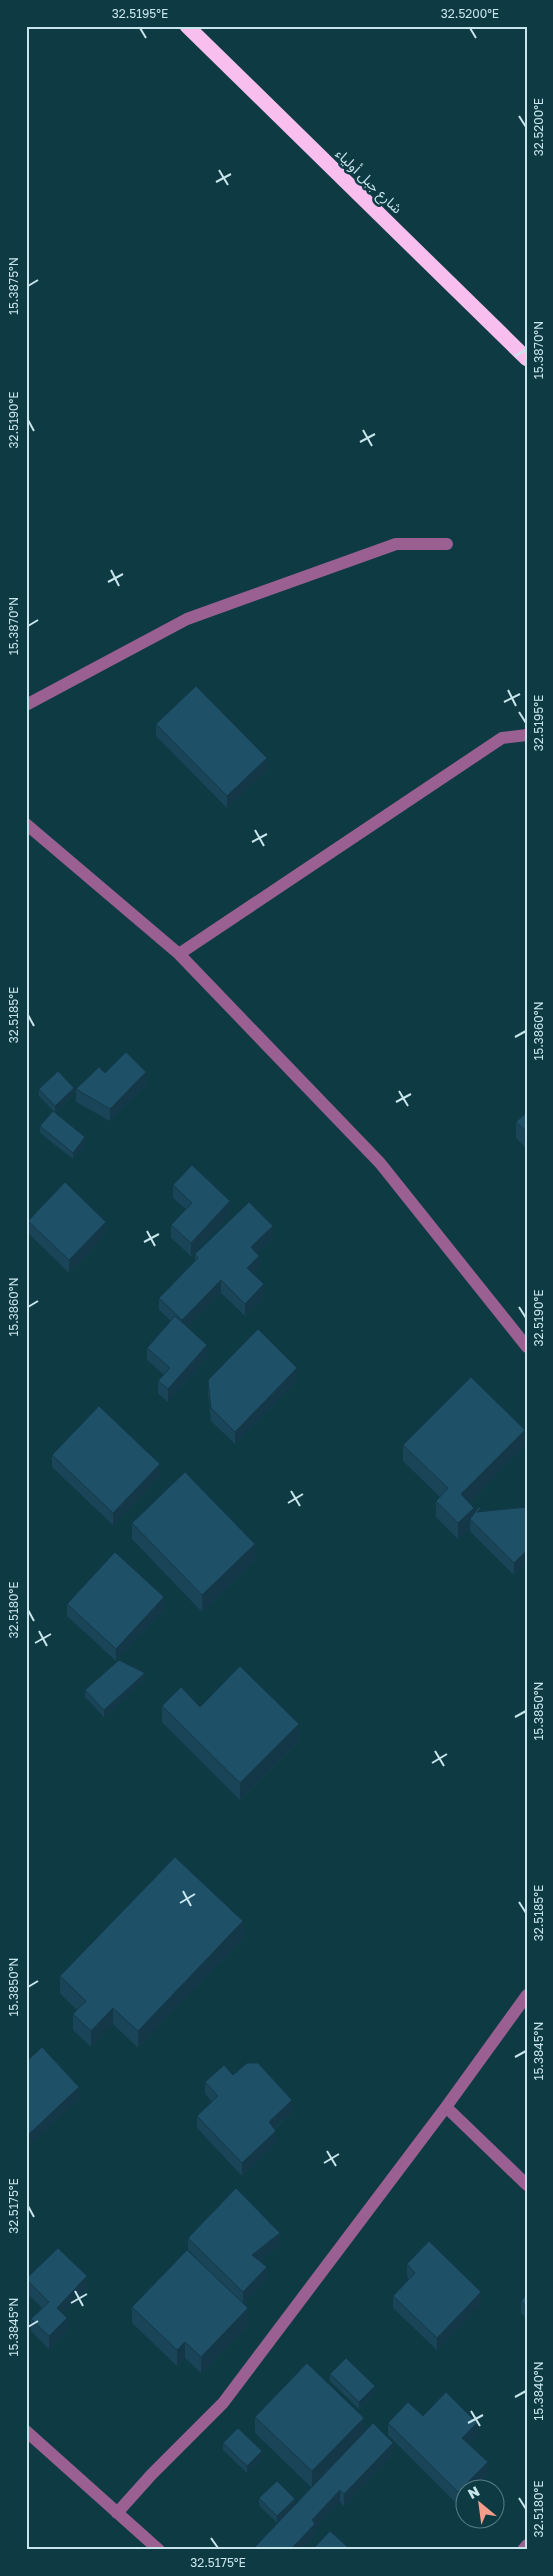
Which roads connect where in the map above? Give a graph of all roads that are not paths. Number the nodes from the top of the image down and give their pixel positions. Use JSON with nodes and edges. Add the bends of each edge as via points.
{"nodes":[{"id":1,"x":187,"y":26,"type":"edge"},
{"id":2,"x":527,"y":360,"type":"edge"},
{"id":3,"x":447,"y":544,"type":"dead end"},
{"id":4,"x":26,"y":705,"type":"edge"},
{"id":5,"x":527,"y":734,"type":"edge"},
{"id":6,"x":26,"y":824,"type":"edge"},
{"id":7,"x":179,"y":954,"type":"junction"},
{"id":8,"x":527,"y":1347,"type":"edge"},
{"id":9,"x":527,"y":1995,"type":"edge"},
{"id":10,"x":446,"y":2107,"type":"junction"},
{"id":11,"x":527,"y":2185,"type":"edge"},
{"id":12,"x":26,"y":2431,"type":"edge"},
{"id":13,"x":117,"y":2513,"type":"junction"},
{"id":14,"x":527,"y":2545,"type":"edge"},
{"id":15,"x":159,"y":2550,"type":"edge"},
{"id":16,"x":523,"y":2550,"type":"edge"}],
"edges":[{"from":1,"to":2,"type":"highway","name":"شارع جبل أولياء"},
{"from":3,"to":4,"type":"street","via":[[396,544],[187,619]]},
{"from":5,"to":7,"type":"street","via":[[502,738]]},
{"from":6,"to":7,"type":"street"},
{"from":7,"to":8,"type":"street","via":[[380,1163]]},
{"from":9,"to":10,"type":"street"},
{"from":10,"to":11,"type":"street"},
{"from":10,"to":13,"type":"street","via":[[223,2403]]},
{"from":12,"to":13,"type":"street"},
{"from":13,"to":15,"type":"street"},
{"from":14,"to":16,"type":"street"}]}
